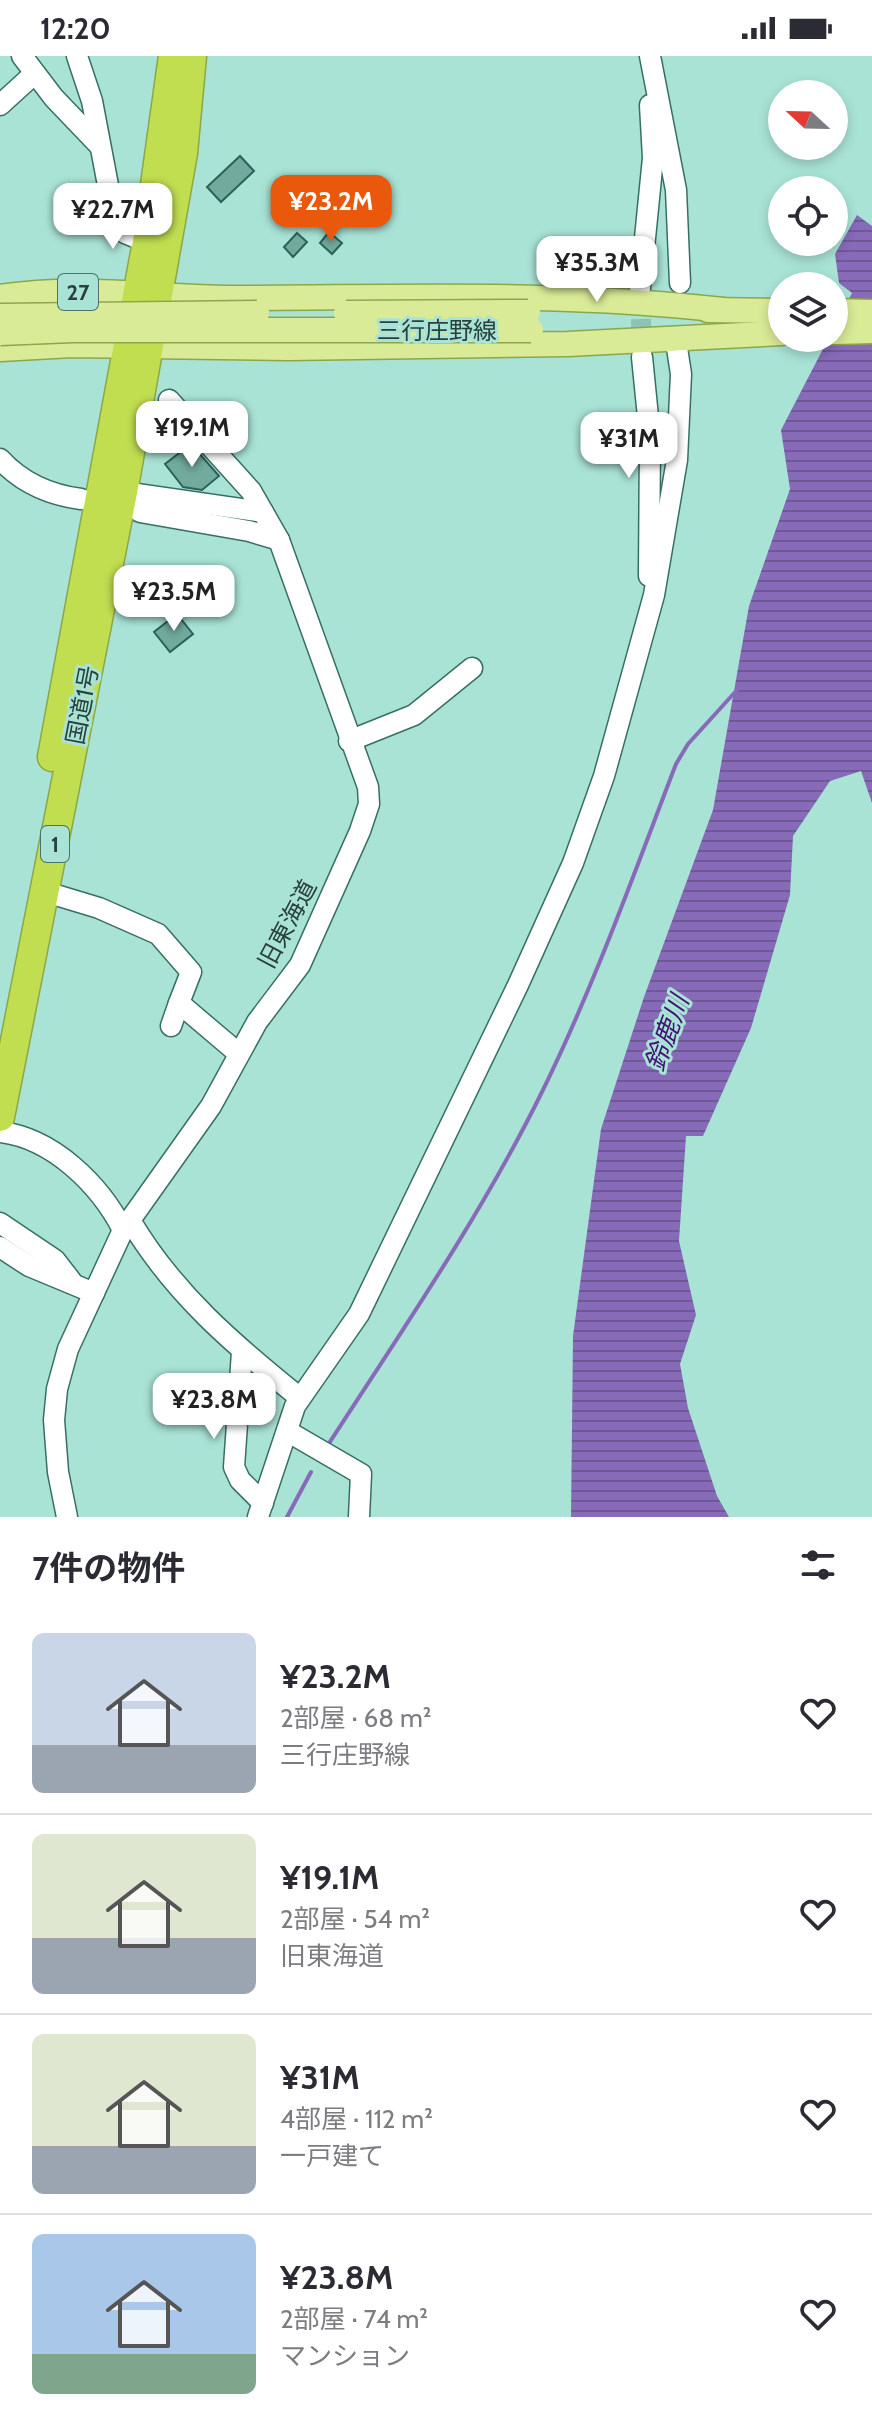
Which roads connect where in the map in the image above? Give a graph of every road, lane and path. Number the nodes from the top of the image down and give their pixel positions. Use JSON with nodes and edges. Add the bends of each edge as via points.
{"nodes":[{"id":1,"x":22,"y":56,"type":"edge"},
{"id":2,"x":173,"y":56,"type":"edge"},
{"id":3,"x":192,"y":56,"type":"edge"},
{"id":4,"x":82,"y":57,"type":"edge"},
{"id":5,"x":652,"y":65,"type":"edge"},
{"id":6,"x":34,"y":74,"type":"junction"},
{"id":7,"x":0,"y":105,"type":"edge"},
{"id":8,"x":99,"y":145,"type":"junction"},
{"id":9,"x":147,"y":242,"type":"junction"},
{"id":10,"x":680,"y":283,"type":"dead end"},
{"id":11,"x":640,"y":288,"type":"tunnel mouth"},
{"id":12,"x":0,"y":297,"type":"edge"},
{"id":13,"x":723,"y":310,"type":"junction"},
{"id":14,"x":768,"y":311,"type":"edge"},
{"id":15,"x":848,"y":311,"type":"edge"},
{"id":16,"x":872,"y":312,"type":"edge"},
{"id":17,"x":0,"y":316,"type":"edge"},
{"id":18,"x":142,"y":320,"type":"junction"},
{"id":19,"x":530,"y":321,"type":"junction"},
{"id":20,"x":872,"y":331,"type":"edge"},
{"id":21,"x":848,"y":332,"type":"edge"},
{"id":22,"x":0,"y":333,"type":"edge"},
{"id":23,"x":768,"y":333,"type":"edge"},
{"id":24,"x":671,"y":337,"type":"junction"},
{"id":25,"x":0,"y":349,"type":"edge"},
{"id":26,"x":642,"y":357,"type":"tunnel mouth"},
{"id":27,"x":169,"y":400,"type":"dead end"},
{"id":28,"x":0,"y":459,"type":"edge"},
{"id":29,"x":81,"y":499,"type":"dead end"},
{"id":30,"x":132,"y":502,"type":"junction"},
{"id":31,"x":263,"y":512,"type":"junction"},
{"id":32,"x":279,"y":540,"type":"junction"},
{"id":33,"x":654,"y":595,"type":"junction"},
{"id":34,"x":472,"y":668,"type":"dead end"},
{"id":35,"x":349,"y":741,"type":"junction"},
{"id":36,"x":46,"y":892,"type":"junction"},
{"id":37,"x":179,"y":1003,"type":"junction"},
{"id":38,"x":171,"y":1026,"type":"dead end"},
{"id":39,"x":0,"y":1028,"type":"edge"},
{"id":40,"x":238,"y":1053,"type":"junction"},
{"id":41,"x":0,"y":1117,"type":"edge"},
{"id":42,"x":0,"y":1132,"type":"edge"},
{"id":43,"x":0,"y":1223,"type":"edge"},
{"id":44,"x":126,"y":1225,"type":"junction"},
{"id":45,"x":6,"y":1244,"type":"edge"},
{"id":46,"x":72,"y":1282,"type":"junction"},
{"id":47,"x":94,"y":1293,"type":"junction"},
{"id":48,"x":242,"y":1352,"type":"junction"},
{"id":49,"x":300,"y":1398,"type":"junction"},
{"id":50,"x":287,"y":1431,"type":"junction"},
{"id":51,"x":260,"y":1510,"type":"edge"},
{"id":52,"x":67,"y":1517,"type":"edge"},
{"id":53,"x":359,"y":1517,"type":"edge"}],
"edges":[{"from":1,"to":6,"type":"street"},
{"from":2,"to":9,"type":"highway","name":"国道1号","number":"1"},
{"from":3,"to":18,"type":"highway","name":"国道1号","number":"1","via":[[183,153]]},
{"from":4,"to":8,"type":"street"},
{"from":5,"to":10,"type":"street","via":[[676,190]]},
{"from":5,"to":11,"type":"street","via":[[647,86],[653,158]]},
{"from":6,"to":7,"type":"street"},
{"from":6,"to":8,"type":"street"},
{"from":8,"to":9,"type":"street","via":[[114,217],[125,233]]},
{"from":9,"to":18,"type":"highway","name":"国道1号","number":"1"},
{"from":12,"to":18,"type":"main road","number":"27","via":[[31,292]]},
{"from":13,"to":14,"type":"main road","name":"三行庄野線"},
{"from":13,"to":18,"type":"main road","name":"三行庄野線","via":[[583,300],[191,297]]},
{"from":13,"to":19,"type":"main road","name":"三行庄野線"},
{"from":15,"to":16,"type":"main road"},
{"from":17,"to":18,"type":"main road","number":"27","bridge":true},
{"from":18,"to":19,"type":"main road","name":"三行庄野線","bridge":true},
{"from":18,"to":22,"type":"main road","number":"27","bridge":true},
{"from":18,"to":24,"type":"main road","name":"三行庄野線","via":[[552,344]]},
{"from":18,"to":25,"type":"main road","number":"27","via":[[72,345]]},
{"from":18,"to":30,"type":"highway","name":"国道1号","number":"1"},
{"from":18,"to":39,"type":"highway","name":"国道1号","number":"1"},
{"from":19,"to":24,"type":"main road","name":"三行庄野線"},
{"from":20,"to":21,"type":"main road"},
{"from":23,"to":24,"type":"main road","name":"三行庄野線"},
{"from":24,"to":33,"type":"street","via":[[681,374],[677,460]]},
{"from":26,"to":33,"type":"street","via":[[650,437],[649,580]]},
{"from":27,"to":31,"type":"street","name":"旧東海道","via":[[251,491]]},
{"from":28,"to":29,"type":"street","via":[[33,485]]},
{"from":30,"to":31,"type":"street"},
{"from":30,"to":32,"type":"street"},
{"from":30,"to":36,"type":"highway","name":"国道1号","number":"1"},
{"from":31,"to":32,"type":"street","name":"旧東海道"},
{"from":32,"to":35,"type":"street","name":"旧東海道"},
{"from":33,"to":49,"type":"street","via":[[604,776],[573,863],[359,1314]]},
{"from":34,"to":35,"type":"street","via":[[414,715]]},
{"from":35,"to":40,"type":"street","name":"旧東海道","via":[[368,787],[369,804],[360,831],[300,965]]},
{"from":36,"to":37,"type":"street","via":[[158,934],[191,972]]},
{"from":36,"to":41,"type":"highway","name":"国道1号","number":"1"},
{"from":37,"to":38,"type":"street"},
{"from":37,"to":40,"type":"street"},
{"from":40,"to":44,"type":"street","name":"旧東海道","via":[[211,1106]]},
{"from":42,"to":44,"type":"street","via":[[35,1144],[86,1178]]},
{"from":43,"to":46,"type":"street","via":[[55,1260]]},
{"from":44,"to":47,"type":"street","name":"旧東海道"},
{"from":44,"to":48,"type":"street","via":[[181,1292]]},
{"from":45,"to":46,"type":"street"},
{"from":46,"to":47,"type":"street"},
{"from":47,"to":52,"type":"street","name":"旧東海道","via":[[68,1349],[57,1389],[56,1453]]},
{"from":48,"to":49,"type":"street"},
{"from":48,"to":51,"type":"street","via":[[234,1467]]},
{"from":49,"to":50,"type":"street"},
{"from":50,"to":51,"type":"street"},
{"from":50,"to":53,"type":"street","via":[[361,1474]]}]}
